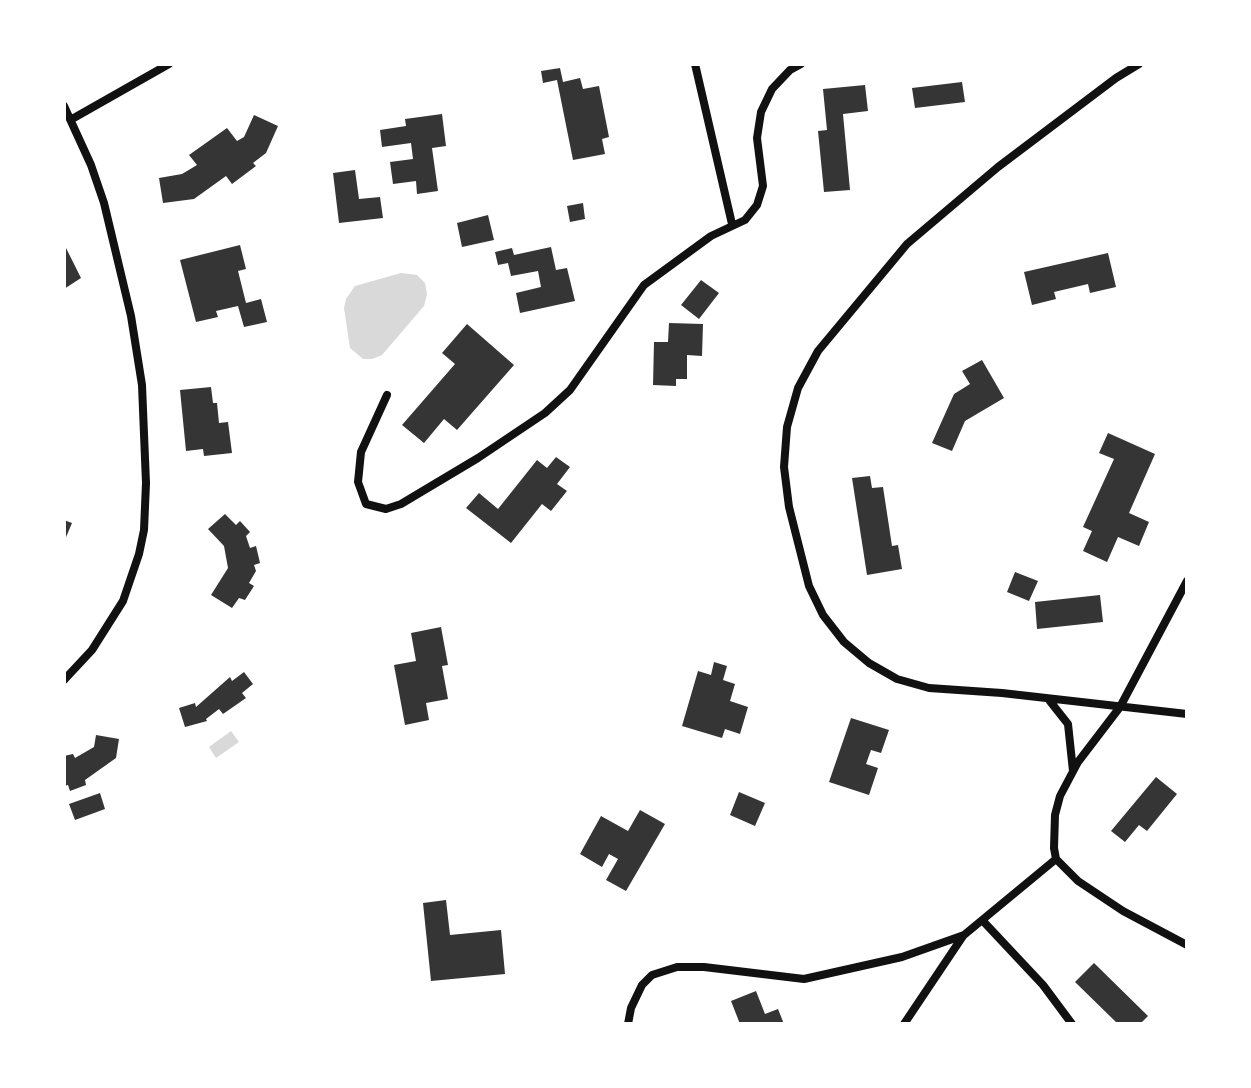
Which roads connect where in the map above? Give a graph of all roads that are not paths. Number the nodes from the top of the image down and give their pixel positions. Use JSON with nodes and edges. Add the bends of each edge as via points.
{"nodes":[{"id":1,"x":169,"y":64,"type":"edge"},
{"id":2,"x":695,"y":64,"type":"edge"},
{"id":3,"x":801,"y":64,"type":"edge"},
{"id":4,"x":1139,"y":64,"type":"edge"},
{"id":5,"x":64,"y":106,"type":"edge"},
{"id":6,"x":72,"y":119,"type":"junction"},
{"id":7,"x":732,"y":224,"type":"junction"},
{"id":8,"x":387,"y":395,"type":"dead end"},
{"id":9,"x":1187,"y":581,"type":"edge"},
{"id":10,"x":64,"y":680,"type":"edge"},
{"id":11,"x":1049,"y":699,"type":"junction"},
{"id":12,"x":1120,"y":707,"type":"junction"},
{"id":13,"x":1187,"y":714,"type":"edge"},
{"id":14,"x":1073,"y":771,"type":"junction"},
{"id":15,"x":1056,"y":859,"type":"junction"},
{"id":16,"x":983,"y":921,"type":"junction"},
{"id":17,"x":964,"y":935,"type":"junction"},
{"id":18,"x":1187,"y":945,"type":"edge"},
{"id":19,"x":628,"y":1024,"type":"edge"},
{"id":20,"x":904,"y":1024,"type":"edge"},
{"id":21,"x":1072,"y":1024,"type":"edge"}],
"edges":[{"from":1,"to":6,"type":"street"},
{"from":2,"to":7,"type":"street"},
{"from":3,"to":7,"type":"street","via":[[772,89],[761,112],[757,138],[763,186],[745,220]]},
{"from":4,"to":11,"type":"street","via":[[998,167],[907,244],[818,351],[798,388],[787,427],[789,507],[809,586],[844,642],[897,679],[929,688]]},
{"from":5,"to":6,"type":"street"},
{"from":6,"to":10,"type":"street","via":[[104,203],[131,316],[142,385],[146,483],[144,530],[123,601],[92,650]]},
{"from":7,"to":8,"type":"street","via":[[644,285],[570,390],[545,413],[386,509],[366,504],[358,473],[361,452]]},
{"from":9,"to":12,"type":"street"},
{"from":11,"to":12,"type":"street"},
{"from":11,"to":14,"type":"street","via":[[1068,724]]},
{"from":12,"to":13,"type":"street"},
{"from":12,"to":14,"type":"street"},
{"from":14,"to":15,"type":"street","via":[[1055,815]]},
{"from":15,"to":16,"type":"street"},
{"from":15,"to":18,"type":"street","via":[[1123,911]]},
{"from":16,"to":17,"type":"street"},
{"from":16,"to":21,"type":"street"},
{"from":17,"to":19,"type":"street","via":[[902,957],[804,979],[677,967],[652,975],[642,985]]},
{"from":17,"to":20,"type":"street"}]}
